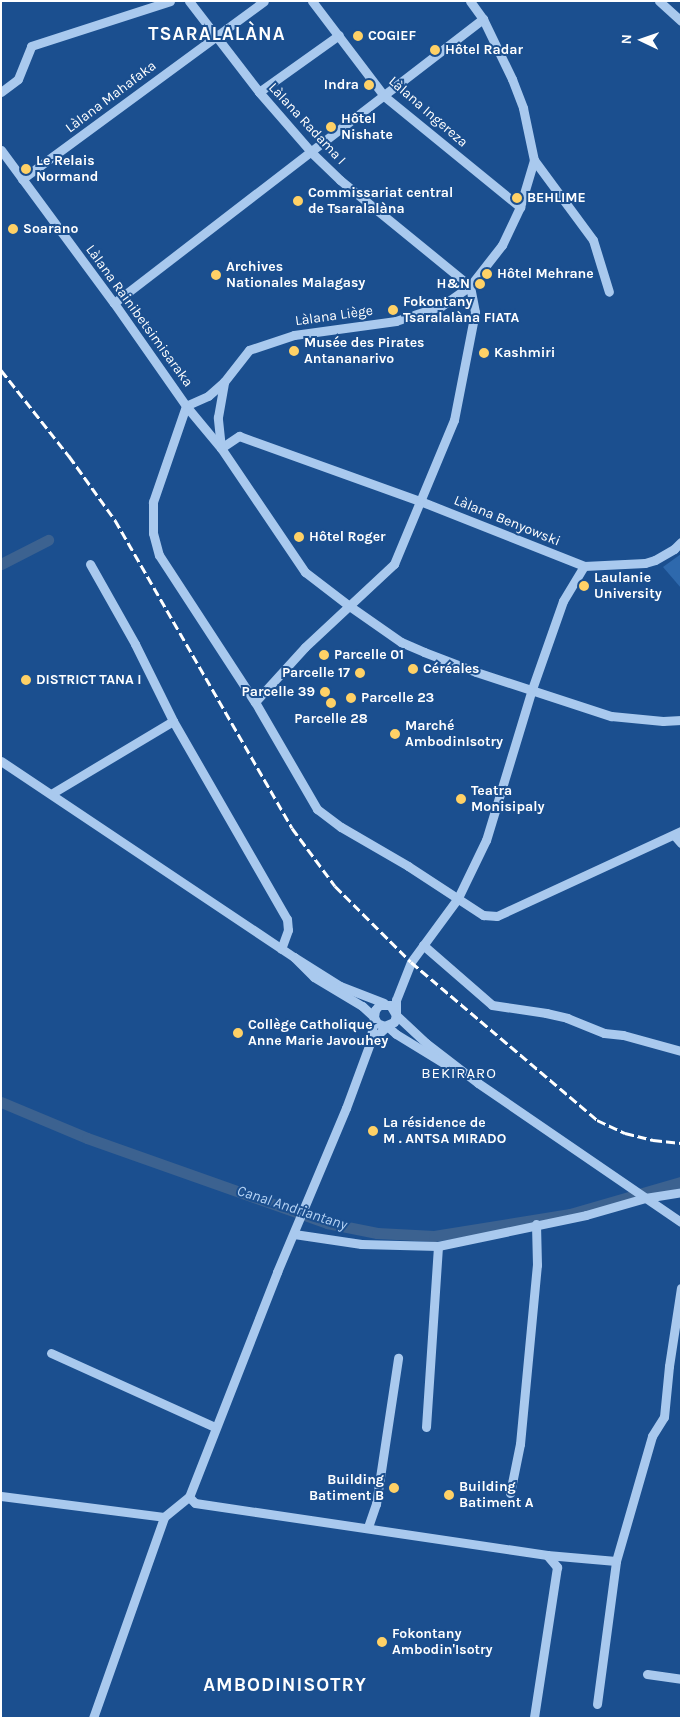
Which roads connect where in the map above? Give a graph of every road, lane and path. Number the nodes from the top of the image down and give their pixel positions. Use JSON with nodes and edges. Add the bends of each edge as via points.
{"nodes":[{"id":1,"x":170,"y":1,"type":"edge"},
{"id":2,"x":189,"y":1,"type":"edge"},
{"id":3,"x":264,"y":1,"type":"edge"},
{"id":4,"x":312,"y":1,"type":"edge"},
{"id":5,"x":470,"y":1,"type":"edge"},
{"id":6,"x":659,"y":1,"type":"edge"},
{"id":7,"x":483,"y":19,"type":"junction"},
{"id":8,"x":681,"y":20,"type":"edge"},
{"id":9,"x":216,"y":35,"type":"junction"},
{"id":10,"x":339,"y":35,"type":"junction"},
{"id":11,"x":1,"y":92,"type":"edge"},
{"id":12,"x":259,"y":92,"type":"junction"},
{"id":13,"x":384,"y":96,"type":"junction"},
{"id":14,"x":1,"y":150,"type":"edge"},
{"id":15,"x":312,"y":153,"type":"junction"},
{"id":16,"x":534,"y":160,"type":"junction"},
{"id":17,"x":22,"y":179,"type":"junction"},
{"id":18,"x":520,"y":207,"type":"junction"},
{"id":19,"x":470,"y":286,"type":"junction"},
{"id":20,"x":609,"y":292,"type":"dead end"},
{"id":21,"x":114,"y":303,"type":"junction"},
{"id":22,"x":224,"y":382,"type":"junction"},
{"id":23,"x":186,"y":406,"type":"junction"},
{"id":24,"x":221,"y":448,"type":"junction"},
{"id":25,"x":420,"y":501,"type":"junction"},
{"id":26,"x":681,"y":542,"type":"edge"},
{"id":27,"x":90,"y":564,"type":"dead end"},
{"id":28,"x":584,"y":566,"type":"junction"},
{"id":29,"x":348,"y":606,"type":"junction"},
{"id":30,"x":532,"y":689,"type":"junction"},
{"id":31,"x":255,"y":702,"type":"junction"},
{"id":32,"x":681,"y":720,"type":"edge"},
{"id":33,"x":173,"y":721,"type":"junction"},
{"id":34,"x":1,"y":760,"type":"edge"},
{"id":35,"x":51,"y":794,"type":"junction"},
{"id":36,"x":677,"y":832,"type":"edge"},
{"id":37,"x":681,"y":843,"type":"edge"},
{"id":38,"x":458,"y":898,"type":"junction"},
{"id":39,"x":422,"y":945,"type":"junction"},
{"id":40,"x":281,"y":949,"type":"junction"},
{"id":41,"x":294,"y":958,"type":"junction"},
{"id":42,"x":401,"y":987,"type":"junction"},
{"id":43,"x":383,"y":1004,"type":"junction"},
{"id":44,"x":396,"y":1014,"type":"junction"},
{"id":45,"x":374,"y":1017,"type":"junction"},
{"id":46,"x":387,"y":1026,"type":"junction"},
{"id":47,"x":370,"y":1043,"type":"junction"},
{"id":48,"x":681,"y":1050,"type":"edge"},
{"id":49,"x":478,"y":1083,"type":"junction"},
{"id":50,"x":681,"y":1192,"type":"edge"},
{"id":51,"x":645,"y":1198,"type":"junction"},
{"id":52,"x":681,"y":1222,"type":"edge"},
{"id":53,"x":536,"y":1224,"type":"junction"},
{"id":54,"x":294,"y":1234,"type":"junction"},
{"id":55,"x":438,"y":1246,"type":"junction"},
{"id":56,"x":681,"y":1288,"type":"edge"},
{"id":57,"x":51,"y":1353,"type":"dead end"},
{"id":58,"x":398,"y":1358,"type":"dead end"},
{"id":59,"x":215,"y":1427,"type":"junction"},
{"id":60,"x":426,"y":1427,"type":"dead end"},
{"id":61,"x":510,"y":1493,"type":"dead end"},
{"id":62,"x":1,"y":1496,"type":"edge"},
{"id":63,"x":189,"y":1497,"type":"junction"},
{"id":64,"x":164,"y":1517,"type":"junction"},
{"id":65,"x":368,"y":1527,"type":"junction"},
{"id":66,"x":547,"y":1555,"type":"junction"},
{"id":67,"x":616,"y":1560,"type":"junction"},
{"id":68,"x":647,"y":1674,"type":"dead end"},
{"id":69,"x":681,"y":1679,"type":"edge"},
{"id":70,"x":597,"y":1704,"type":"dead end"},
{"id":71,"x":93,"y":1718,"type":"edge"},
{"id":72,"x":534,"y":1718,"type":"edge"}],
"edges":[{"from":1,"to":11,"type":"street","via":[[31,46],[18,79]]},
{"from":2,"to":9,"type":"street","name":"Làlana Radama I"},
{"from":3,"to":9,"type":"street","name":"Làlana Mahafaka"},
{"from":4,"to":10,"type":"street","name":"Làlana Ingereza"},
{"from":5,"to":7,"type":"street","name":"Làlana Liège"},
{"from":6,"to":8,"type":"street"},
{"from":7,"to":13,"type":"street"},
{"from":7,"to":16,"type":"street","name":"Làlana Liège","via":[[523,108]]},
{"from":9,"to":12,"type":"street","name":"Làlana Radama I"},
{"from":9,"to":17,"type":"street","name":"Làlana Mahafaka"},
{"from":10,"to":12,"type":"street"},
{"from":10,"to":13,"type":"street","name":"Làlana Ingereza"},
{"from":12,"to":15,"type":"street","name":"Làlana Radama I"},
{"from":13,"to":15,"type":"street"},
{"from":13,"to":18,"type":"street","name":"Làlana Ingereza"},
{"from":14,"to":17,"type":"street","name":"Làlana Rainibetsimisaraka"},
{"from":15,"to":19,"type":"street","name":"Làlana Radama I","via":[[340,180]]},
{"from":15,"to":21,"type":"street"},
{"from":16,"to":18,"type":"street","name":"Làlana Liège"},
{"from":16,"to":20,"type":"street","via":[[593,240]]},
{"from":17,"to":21,"type":"street","name":"Làlana Rainibetsimisaraka"},
{"from":18,"to":19,"type":"street","name":"Làlana Liège","via":[[502,245]]},
{"from":19,"to":22,"type":"street","name":"Làlana Liège","via":[[441,306],[396,321],[294,335],[249,350]]},
{"from":19,"to":25,"type":"street","via":[[475,312],[461,390],[454,420]]},
{"from":21,"to":23,"type":"street","name":"Làlana Rainibetsimisaraka"},
{"from":22,"to":23,"type":"street","via":[[208,396]]},
{"from":22,"to":24,"type":"street","via":[[218,417]]},
{"from":23,"to":24,"type":"street","name":"Làlana Rainibetsimisaraka"},
{"from":23,"to":31,"type":"street","via":[[153,502],[153,533],[159,555]]},
{"from":24,"to":25,"type":"street","name":"Làlana Benyowski","via":[[238,436]]},
{"from":24,"to":29,"type":"street","name":"Làlana Rainibetsimisaraka","via":[[306,572]]},
{"from":25,"to":28,"type":"street","name":"Làlana Benyowski"},
{"from":25,"to":29,"type":"street","via":[[394,564]]},
{"from":26,"to":28,"type":"street","via":[[674,549],[645,563]]},
{"from":27,"to":33,"type":"street","via":[[140,652]]},
{"from":28,"to":30,"type":"street","via":[[563,601]]},
{"from":29,"to":30,"type":"street","name":"Làlana Rainibetsimisaraka","via":[[406,644],[476,672]]},
{"from":29,"to":31,"type":"street"},
{"from":30,"to":32,"type":"street","name":"Làlana Rainibetsimisaraka","via":[[611,716]]},
{"from":30,"to":38,"type":"street","via":[[486,840]]},
{"from":31,"to":38,"type":"street","via":[[317,809]]},
{"from":33,"to":35,"type":"street"},
{"from":33,"to":40,"type":"street","via":[[287,919],[288,930]]},
{"from":34,"to":35,"type":"street"},
{"from":35,"to":40,"type":"street"},
{"from":36,"to":37,"type":"street"},
{"from":36,"to":38,"type":"street","via":[[497,916],[483,915]]},
{"from":38,"to":39,"type":"street"},
{"from":39,"to":42,"type":"street","via":[[410,962]]},
{"from":39,"to":48,"type":"street","via":[[492,1005],[553,1014],[604,1033]]},
{"from":40,"to":41,"type":"street"},
{"from":41,"to":43,"type":"street","via":[[340,986]]},
{"from":41,"to":45,"type":"street","via":[[314,977]]},
{"from":42,"to":43,"type":"street"},
{"from":42,"to":44,"type":"street","via":[[396,1000]]},
{"from":43,"to":44,"type":"street","via":[[390,1005]]},
{"from":43,"to":45,"type":"street","via":[[375,1010]]},
{"from":44,"to":46,"type":"street","via":[[394,1022]]},
{"from":44,"to":49,"type":"street","via":[[426,1043]]},
{"from":45,"to":46,"type":"street","via":[[377,1023]]},
{"from":45,"to":47,"type":"street"},
{"from":46,"to":47,"type":"street"},
{"from":46,"to":49,"type":"street","via":[[417,1048]]},
{"from":47,"to":54,"type":"street"},
{"from":49,"to":51,"type":"street"},
{"from":50,"to":51,"type":"street"},
{"from":51,"to":52,"type":"street"},
{"from":51,"to":53,"type":"street","via":[[586,1215]]},
{"from":53,"to":55,"type":"street"},
{"from":53,"to":61,"type":"street","via":[[537,1265],[520,1444]]},
{"from":54,"to":55,"type":"street","via":[[361,1244]]},
{"from":54,"to":59,"type":"street"},
{"from":55,"to":60,"type":"street"},
{"from":56,"to":67,"type":"street","via":[[664,1417],[652,1436]]},
{"from":57,"to":59,"type":"street"},
{"from":58,"to":65,"type":"street","via":[[376,1504]]},
{"from":59,"to":63,"type":"street"},
{"from":62,"to":64,"type":"street"},
{"from":63,"to":64,"type":"street"},
{"from":63,"to":65,"type":"street","via":[[195,1503]]},
{"from":64,"to":71,"type":"street"},
{"from":65,"to":66,"type":"street"},
{"from":66,"to":67,"type":"street"},
{"from":66,"to":72,"type":"street","via":[[557,1567]]},
{"from":67,"to":70,"type":"street"},
{"from":68,"to":69,"type":"street"}]}
